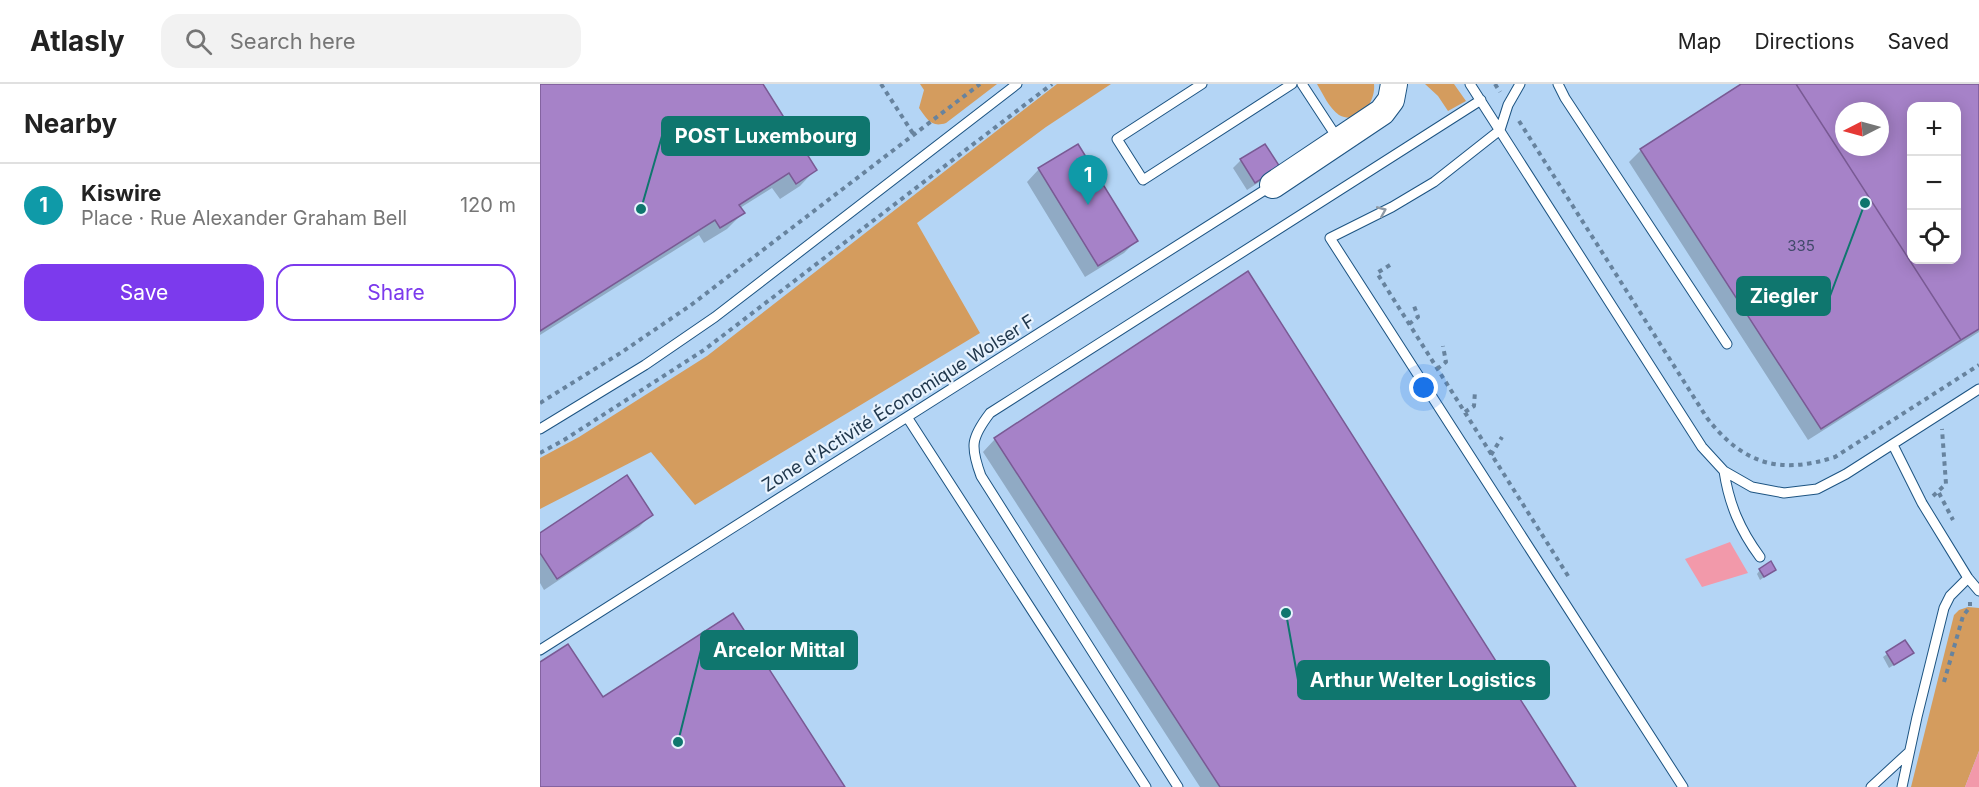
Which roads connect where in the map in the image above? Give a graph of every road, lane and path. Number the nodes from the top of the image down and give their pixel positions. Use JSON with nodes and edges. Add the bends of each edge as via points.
{"nodes":[{"id":1,"x":881,"y":84,"type":"edge"},
{"id":2,"x":980,"y":84,"type":"edge"},
{"id":3,"x":1017,"y":84,"type":"edge"},
{"id":4,"x":1052,"y":84,"type":"edge"},
{"id":5,"x":1202,"y":84,"type":"edge"},
{"id":6,"x":1292,"y":84,"type":"edge"},
{"id":7,"x":1302,"y":84,"type":"edge"},
{"id":8,"x":1395,"y":84,"type":"edge"},
{"id":9,"x":1470,"y":84,"type":"edge"},
{"id":10,"x":1520,"y":84,"type":"edge"},
{"id":11,"x":1558,"y":84,"type":"edge"},
{"id":12,"x":1480,"y":100,"type":"junction"},
{"id":13,"x":1500,"y":130,"type":"junction"},
{"id":14,"x":914,"y":135,"type":"junction"},
{"id":15,"x":1339,"y":141,"type":"junction"},
{"id":16,"x":1273,"y":185,"type":"joint"},
{"id":17,"x":1390,"y":265,"type":"dead end"},
{"id":18,"x":1413,"y":303,"type":"dead end"},
{"id":19,"x":1409,"y":324,"type":"junction"},
{"id":20,"x":1727,"y":344,"type":"dead end"},
{"id":21,"x":1443,"y":346,"type":"dead end"},
{"id":22,"x":1437,"y":369,"type":"junction"},
{"id":23,"x":1979,"y":389,"type":"edge"},
{"id":24,"x":1475,"y":390,"type":"dead end"},
{"id":25,"x":1926,"y":399,"type":"dead end"},
{"id":26,"x":540,"y":403,"type":"edge"},
{"id":27,"x":1465,"y":412,"type":"junction"},
{"id":28,"x":907,"y":417,"type":"junction"},
{"id":29,"x":1936,"y":417,"type":"junction"},
{"id":30,"x":540,"y":429,"type":"edge"},
{"id":31,"x":1502,"y":437,"type":"dead end"},
{"id":32,"x":1893,"y":445,"type":"junction"},
{"id":33,"x":540,"y":453,"type":"edge"},
{"id":34,"x":1491,"y":454,"type":"junction"},
{"id":35,"x":1724,"y":471,"type":"junction"},
{"id":36,"x":1922,"y":503,"type":"junction"},
{"id":37,"x":1760,"y":557,"type":"dead end"},
{"id":38,"x":1968,"y":578,"type":"junction"},
{"id":39,"x":1574,"y":585,"type":"dead end"},
{"id":40,"x":1979,"y":591,"type":"edge"},
{"id":41,"x":540,"y":650,"type":"edge"},
{"id":42,"x":1942,"y":689,"type":"dead end"},
{"id":43,"x":1909,"y":751,"type":"junction"},
{"id":44,"x":1146,"y":787,"type":"edge"},
{"id":45,"x":1178,"y":787,"type":"edge"},
{"id":46,"x":1683,"y":787,"type":"edge"},
{"id":47,"x":1871,"y":787,"type":"edge"},
{"id":48,"x":1902,"y":787,"type":"edge"}],
"edges":[{"from":1,"to":14,"type":"path"},
{"from":2,"to":14,"type":"path"},
{"from":3,"to":30,"type":"lane","via":[[715,317]]},
{"from":4,"to":33,"type":"path","via":[[704,350]]},
{"from":5,"to":6,"type":"lane","via":[[1117,139],[1143,180]]},
{"from":7,"to":15,"type":"lane"},
{"from":8,"to":15,"type":"main road","via":[[1391,100],[1382,112]]},
{"from":9,"to":12,"type":"lane"},
{"from":10,"to":13,"type":"lane"},
{"from":11,"to":20,"type":"lane"},
{"from":12,"to":13,"type":"lane"},
{"from":12,"to":45,"type":"lane","via":[[990,413],[976,431],[973,454],[981,476]]},
{"from":13,"to":35,"type":"lane","via":[[1702,447]]},
{"from":46,"to":13,"type":"lane","one_way":true,"via":[[1330,238],[1434,182]]},
{"from":14,"to":26,"type":"path","via":[[691,305]]},
{"from":15,"to":16,"type":"main road"},
{"from":16,"to":28,"type":"lane","name":"Zone d'Activité Économique Wolser F"},
{"from":17,"to":19,"type":"path","via":[[1377,273]]},
{"from":18,"to":19,"type":"path","via":[[1418,317]]},
{"from":19,"to":22,"type":"path"},
{"from":21,"to":22,"type":"path","via":[[1446,362]]},
{"from":22,"to":27,"type":"path"},
{"from":23,"to":29,"type":"lane"},
{"from":24,"to":27,"type":"path","via":[[1474,405]]},
{"from":25,"to":29,"type":"path"},
{"from":27,"to":34,"type":"path"},
{"from":28,"to":41,"type":"lane","name":"Zone d'Activité Économique Wolser F"},
{"from":28,"to":44,"type":"lane"},
{"from":29,"to":32,"type":"lane"},
{"from":29,"to":36,"type":"path","via":[[1943,432],[1946,484]]},
{"from":31,"to":34,"type":"path"},
{"from":32,"to":35,"type":"lane","via":[[1816,489],[1784,493],[1752,487]]},
{"from":32,"to":36,"type":"lane"},
{"from":34,"to":39,"type":"path"},
{"from":35,"to":37,"type":"lane","via":[[1744,536]]},
{"from":36,"to":38,"type":"lane"},
{"from":38,"to":40,"type":"lane"},
{"from":38,"to":42,"type":"path","via":[[1970,607],[1963,616]]},
{"from":38,"to":43,"type":"lane","via":[[1944,608]]},
{"from":43,"to":47,"type":"lane"},
{"from":43,"to":48,"type":"lane"}]}
